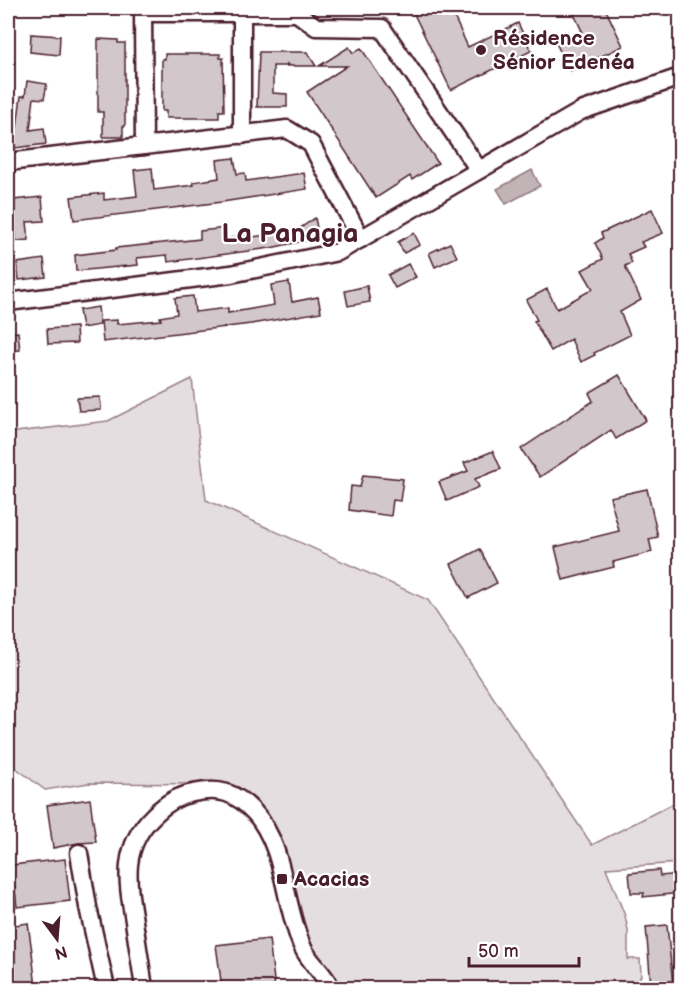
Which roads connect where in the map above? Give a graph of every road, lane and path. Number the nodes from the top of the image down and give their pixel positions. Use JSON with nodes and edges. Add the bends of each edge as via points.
{"nodes":[{"id":1,"x":242,"y":13,"type":"junction"},
{"id":2,"x":681,"y":77,"type":"edge"},
{"id":3,"x":242,"y":135,"type":"junction"},
{"id":4,"x":144,"y":146,"type":"junction"},
{"id":5,"x":8,"y":162,"type":"edge"},
{"id":6,"x":479,"y":170,"type":"junction"},
{"id":7,"x":361,"y":239,"type":"junction"},
{"id":8,"x":8,"y":302,"type":"edge"},
{"id":9,"x":79,"y":853,"type":"dead end"},
{"id":10,"x":106,"y":988,"type":"edge"},
{"id":11,"x":144,"y":988,"type":"edge"},
{"id":12,"x":331,"y":988,"type":"edge"}],
"edges":[{"from":1,"to":3,"type":"street"},
{"from":1,"to":4,"type":"street","via":[[143,13]]},
{"from":1,"to":6,"type":"street","via":[[297,13],[316,27],[382,28]]},
{"from":2,"to":6,"type":"street","via":[[581,111]]},
{"from":3,"to":4,"type":"street"},
{"from":3,"to":7,"type":"street","via":[[287,129],[311,144]]},
{"from":4,"to":5,"type":"street"},
{"from":6,"to":7,"type":"street"},
{"from":7,"to":8,"type":"street","via":[[338,252],[231,274]]},
{"from":9,"to":10,"type":"street"},
{"from":11,"to":12,"type":"street","via":[[127,878],[138,833],[177,798],[224,791],[253,811],[269,833],[303,949]]}]}
